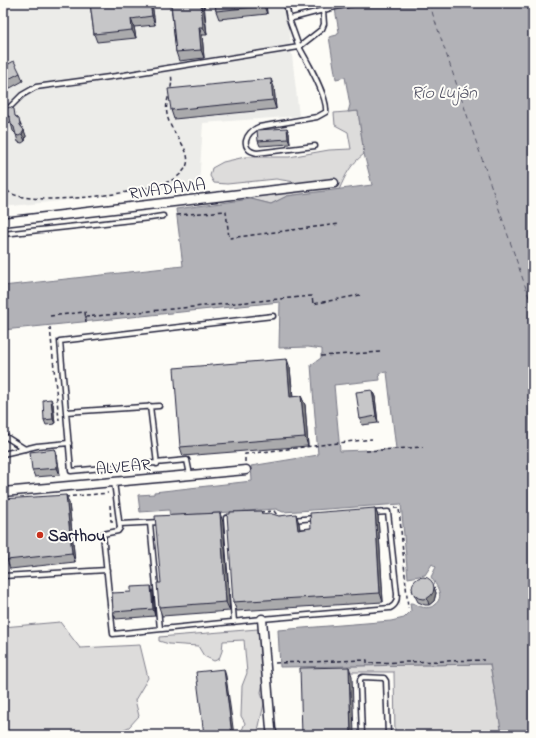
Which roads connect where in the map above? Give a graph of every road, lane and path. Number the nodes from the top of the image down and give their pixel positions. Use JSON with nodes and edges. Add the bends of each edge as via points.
{"nodes":[{"id":1,"x":286,"y":3,"type":"edge"},
{"id":2,"x":352,"y":4,"type":"dead end"},
{"id":3,"x":323,"y":10,"type":"junction"},
{"id":4,"x":289,"y":19,"type":"junction"},
{"id":5,"x":299,"y":47,"type":"junction"},
{"id":6,"x":170,"y":68,"type":"junction"},
{"id":7,"x":3,"y":114,"type":"edge"},
{"id":8,"x":315,"y":146,"type":"dead end"},
{"id":9,"x":3,"y":170,"type":"edge"},
{"id":10,"x":334,"y":183,"type":"dead end"},
{"id":11,"x":177,"y":215,"type":"dead end"},
{"id":12,"x":163,"y":216,"type":"dead end"},
{"id":13,"x":3,"y":222,"type":"edge"},
{"id":14,"x":339,"y":224,"type":"dead end"},
{"id":15,"x":3,"y":234,"type":"edge"},
{"id":16,"x":360,"y":295,"type":"dead end"},
{"id":17,"x":50,"y":316,"type":"dead end"},
{"id":18,"x":273,"y":316,"type":"dead end"},
{"id":19,"x":85,"y":317,"type":"junction"},
{"id":20,"x":86,"y":322,"type":"dead end"},
{"id":21,"x":50,"y":327,"type":"dead end"},
{"id":22,"x":380,"y":352,"type":"dead end"},
{"id":23,"x":321,"y":356,"type":"dead end"},
{"id":24,"x":150,"y":406,"type":"junction"},
{"id":25,"x":160,"y":406,"type":"dead end"},
{"id":26,"x":66,"y":412,"type":"junction"},
{"id":27,"x":59,"y":420,"type":"dead end"},
{"id":28,"x":3,"y":435,"type":"edge"},
{"id":29,"x":372,"y":439,"type":"dead end"},
{"id":30,"x":69,"y":442,"type":"junction"},
{"id":31,"x":423,"y":447,"type":"dead end"},
{"id":32,"x":25,"y":449,"type":"junction"},
{"id":33,"x":366,"y":451,"type":"dead end"},
{"id":34,"x":3,"y":454,"type":"edge"},
{"id":35,"x":157,"y":464,"type":"junction"},
{"id":36,"x":246,"y":470,"type":"joint"},
{"id":37,"x":190,"y":475,"type":"junction"},
{"id":38,"x":114,"y":482,"type":"junction"},
{"id":39,"x":3,"y":492,"type":"edge"},
{"id":40,"x":63,"y":497,"type":"edge"},
{"id":41,"x":391,"y":508,"type":"dead end"},
{"id":42,"x":258,"y":512,"type":"edge"},
{"id":43,"x":365,"y":514,"type":"edge"},
{"id":44,"x":282,"y":516,"type":"edge"},
{"id":45,"x":320,"y":517,"type":"edge"},
{"id":46,"x":226,"y":518,"type":"junction"},
{"id":47,"x":234,"y":518,"type":"edge"},
{"id":48,"x":219,"y":519,"type":"edge"},
{"id":49,"x":288,"y":520,"type":"edge"},
{"id":50,"x":166,"y":522,"type":"edge"},
{"id":51,"x":120,"y":523,"type":"junction"},
{"id":52,"x":150,"y":523,"type":"junction"},
{"id":53,"x":107,"y":570,"type":"junction"},
{"id":54,"x":3,"y":576,"type":"edge"},
{"id":55,"x":408,"y":608,"type":"dead end"},
{"id":56,"x":262,"y":619,"type":"junction"},
{"id":57,"x":234,"y":622,"type":"junction"},
{"id":58,"x":160,"y":630,"type":"junction"},
{"id":59,"x":484,"y":660,"type":"dead end"},
{"id":60,"x":275,"y":663,"type":"dead end"},
{"id":61,"x":273,"y":735,"type":"edge"},
{"id":62,"x":362,"y":735,"type":"edge"},
{"id":63,"x":388,"y":735,"type":"edge"}],
"edges":[{"from":1,"to":4,"type":"lane"},
{"from":2,"to":3,"type":"lane"},
{"from":3,"to":4,"type":"lane"},
{"from":3,"to":5,"type":"lane","via":[[322,29]]},
{"from":4,"to":5,"type":"lane"},
{"from":5,"to":6,"type":"lane"},
{"from":5,"to":8,"type":"lane","via":[[321,93],[326,112],[317,117],[259,126],[252,129],[246,142],[251,152]]},
{"from":6,"to":7,"type":"lane","via":[[36,87],[22,95]]},
{"from":6,"to":9,"type":"path","via":[[172,77],[165,108],[169,123],[187,153],[188,161],[178,176],[162,184],[134,191],[78,198],[28,198],[8,191]]},
{"from":10,"to":13,"type":"street","name":"RIVADAVIA"},
{"from":11,"to":14,"type":"path","via":[[226,211],[229,238]]},
{"from":12,"to":15,"type":"lane"},
{"from":16,"to":19,"type":"path","via":[[313,304],[312,296]]},
{"from":17,"to":19,"type":"path","via":[[85,312]]},
{"from":18,"to":26,"type":"lane","via":[[60,341]]},
{"from":19,"to":20,"type":"path"},
{"from":21,"to":27,"type":"path"},
{"from":22,"to":23,"type":"path"},
{"from":24,"to":25,"type":"lane"},
{"from":24,"to":26,"type":"lane"},
{"from":24,"to":35,"type":"lane"},
{"from":26,"to":30,"type":"lane"},
{"from":28,"to":32,"type":"lane"},
{"from":29,"to":36,"type":"path","via":[[245,454]]},
{"from":30,"to":32,"type":"lane"},
{"from":30,"to":35,"type":"lane","via":[[71,471]]},
{"from":31,"to":33,"type":"path"},
{"from":32,"to":34,"type":"lane"},
{"from":35,"to":37,"type":"lane","via":[[187,460]]},
{"from":36,"to":37,"type":"street","name":"ALVEAR"},
{"from":37,"to":38,"type":"street","name":"ALVEAR"},
{"from":38,"to":39,"type":"street","name":"ALVEAR"},
{"from":38,"to":51,"type":"lane"},
{"from":40,"to":51,"type":"path","via":[[108,492],[111,521]]},
{"from":41,"to":55,"type":"path","via":[[399,508]]},
{"from":42,"to":44,"type":"path","via":[[274,511]]},
{"from":43,"to":56,"type":"lane","via":[[388,512],[397,594],[395,605],[390,608]]},
{"from":45,"to":49,"type":"lane"},
{"from":46,"to":47,"type":"lane"},
{"from":46,"to":48,"type":"lane"},
{"from":46,"to":57,"type":"lane"},
{"from":50,"to":52,"type":"lane"},
{"from":51,"to":52,"type":"lane"},
{"from":51,"to":53,"type":"lane","via":[[118,531],[103,534]]},
{"from":52,"to":58,"type":"lane"},
{"from":53,"to":54,"type":"lane"},
{"from":53,"to":58,"type":"lane","via":[[113,634]]},
{"from":56,"to":57,"type":"lane"},
{"from":56,"to":61,"type":"street"},
{"from":57,"to":58,"type":"lane"},
{"from":59,"to":60,"type":"path"},
{"from":62,"to":63,"type":"lane","via":[[360,680],[363,677],[386,680]]}]}
